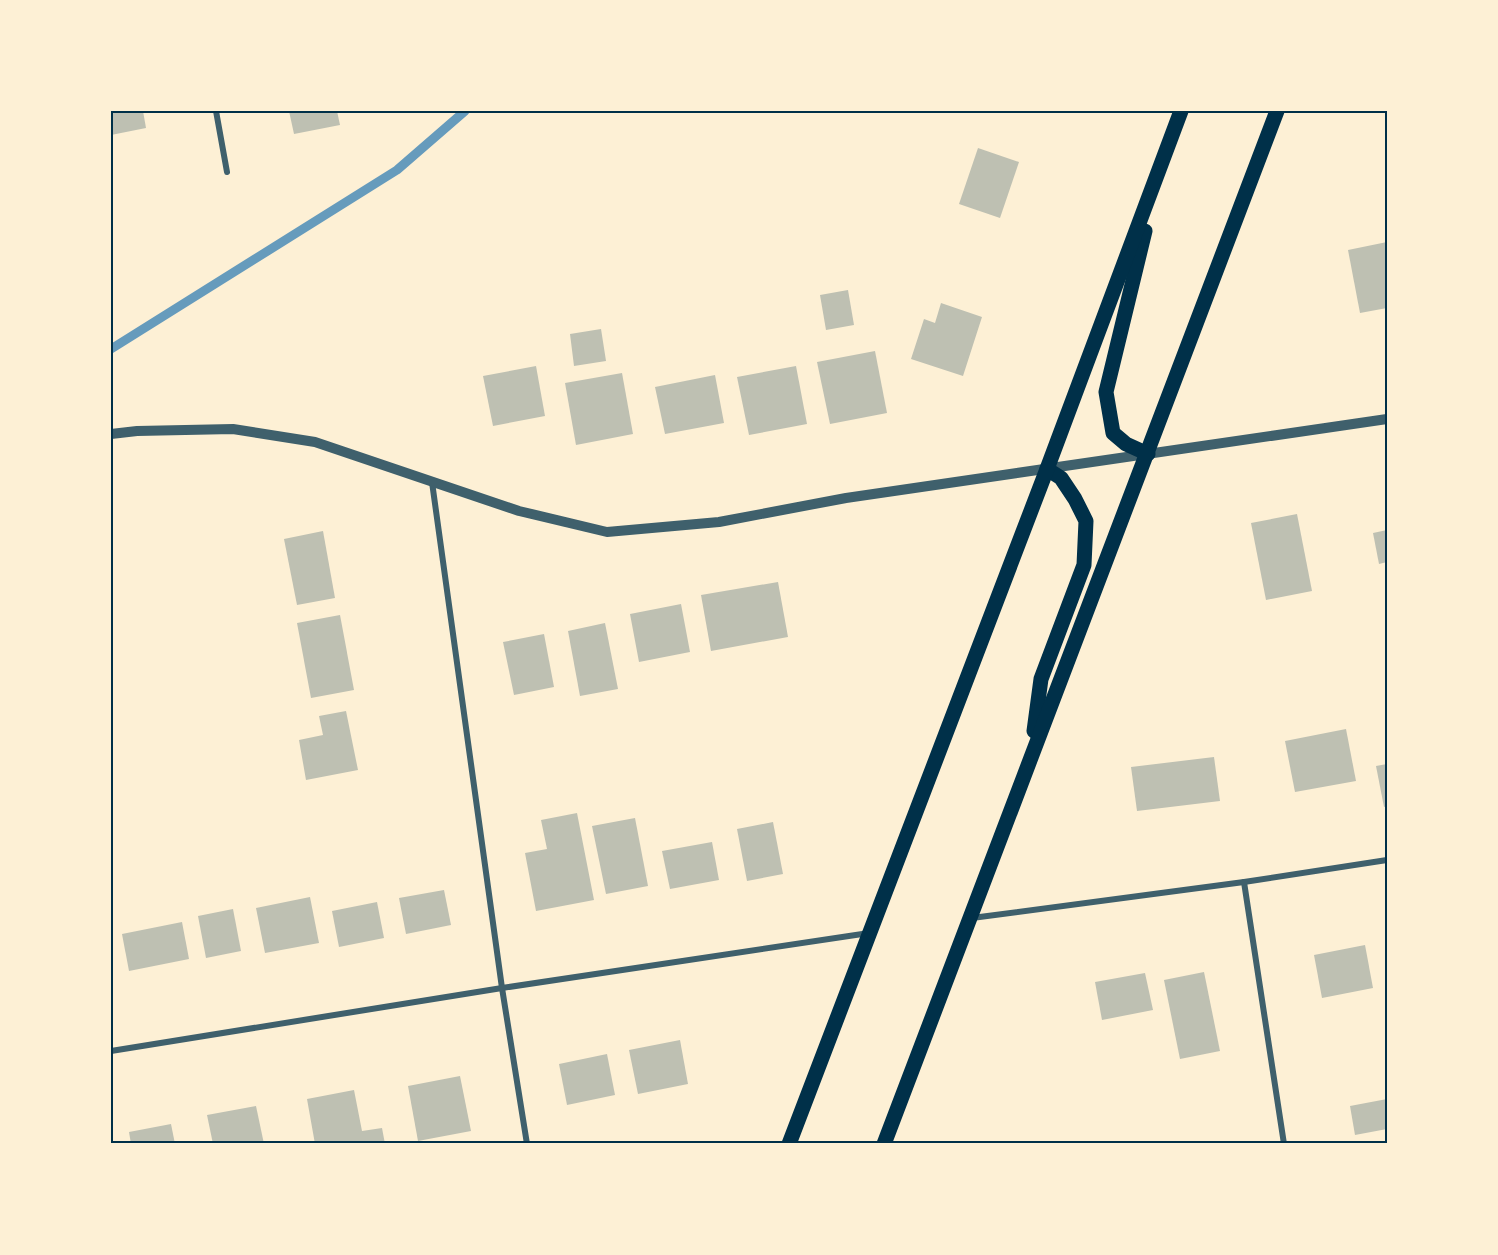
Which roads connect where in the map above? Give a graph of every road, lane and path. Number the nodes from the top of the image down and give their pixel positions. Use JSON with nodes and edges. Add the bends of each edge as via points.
{"nodes":[{"id":1,"x":216,"y":111,"type":"edge"},
{"id":2,"x":1181,"y":111,"type":"edge"},
{"id":3,"x":1277,"y":111,"type":"edge"},
{"id":4,"x":1162,"y":161,"type":"junction"},
{"id":5,"x":227,"y":172,"type":"dead end"},
{"id":6,"x":1387,"y":419,"type":"edge"},
{"id":7,"x":111,"y":434,"type":"edge"},
{"id":8,"x":1148,"y":454,"type":"junction"},
{"id":9,"x":1047,"y":469,"type":"junction"},
{"id":10,"x":432,"y":482,"type":"junction"},
{"id":11,"x":1031,"y":757,"type":"junction"},
{"id":12,"x":1387,"y":860,"type":"edge"},
{"id":13,"x":1244,"y":882,"type":"junction"},
{"id":14,"x":969,"y":918,"type":"junction"},
{"id":15,"x":870,"y":933,"type":"junction"},
{"id":16,"x":502,"y":988,"type":"junction"},
{"id":17,"x":111,"y":1051,"type":"edge"},
{"id":18,"x":527,"y":1144,"type":"edge"},
{"id":19,"x":789,"y":1144,"type":"edge"},
{"id":20,"x":884,"y":1144,"type":"edge"},
{"id":21,"x":1284,"y":1144,"type":"edge"}],
"edges":[{"from":1,"to":5,"type":"street"},
{"from":2,"to":4,"type":"main road"},
{"from":3,"to":8,"type":"main road"},
{"from":4,"to":8,"type":"main road","via":[[1106,392],[1113,433]]},
{"from":4,"to":9,"type":"main road"},
{"from":6,"to":8,"type":"street"},
{"from":7,"to":10,"type":"street","via":[[233,429],[315,442]]},
{"from":8,"to":9,"type":"street"},
{"from":8,"to":11,"type":"main road"},
{"from":9,"to":10,"type":"street","via":[[846,498],[719,522],[607,532],[519,512]]},
{"from":9,"to":11,"type":"main road","via":[[1061,478],[1086,521],[1083,565],[1041,679]]},
{"from":9,"to":15,"type":"main road"},
{"from":10,"to":16,"type":"street"},
{"from":11,"to":14,"type":"main road"},
{"from":12,"to":13,"type":"street"},
{"from":13,"to":14,"type":"street"},
{"from":13,"to":21,"type":"street"},
{"from":14,"to":20,"type":"main road"},
{"from":15,"to":16,"type":"street"},
{"from":15,"to":19,"type":"main road"},
{"from":16,"to":17,"type":"street"},
{"from":16,"to":18,"type":"street"}]}
